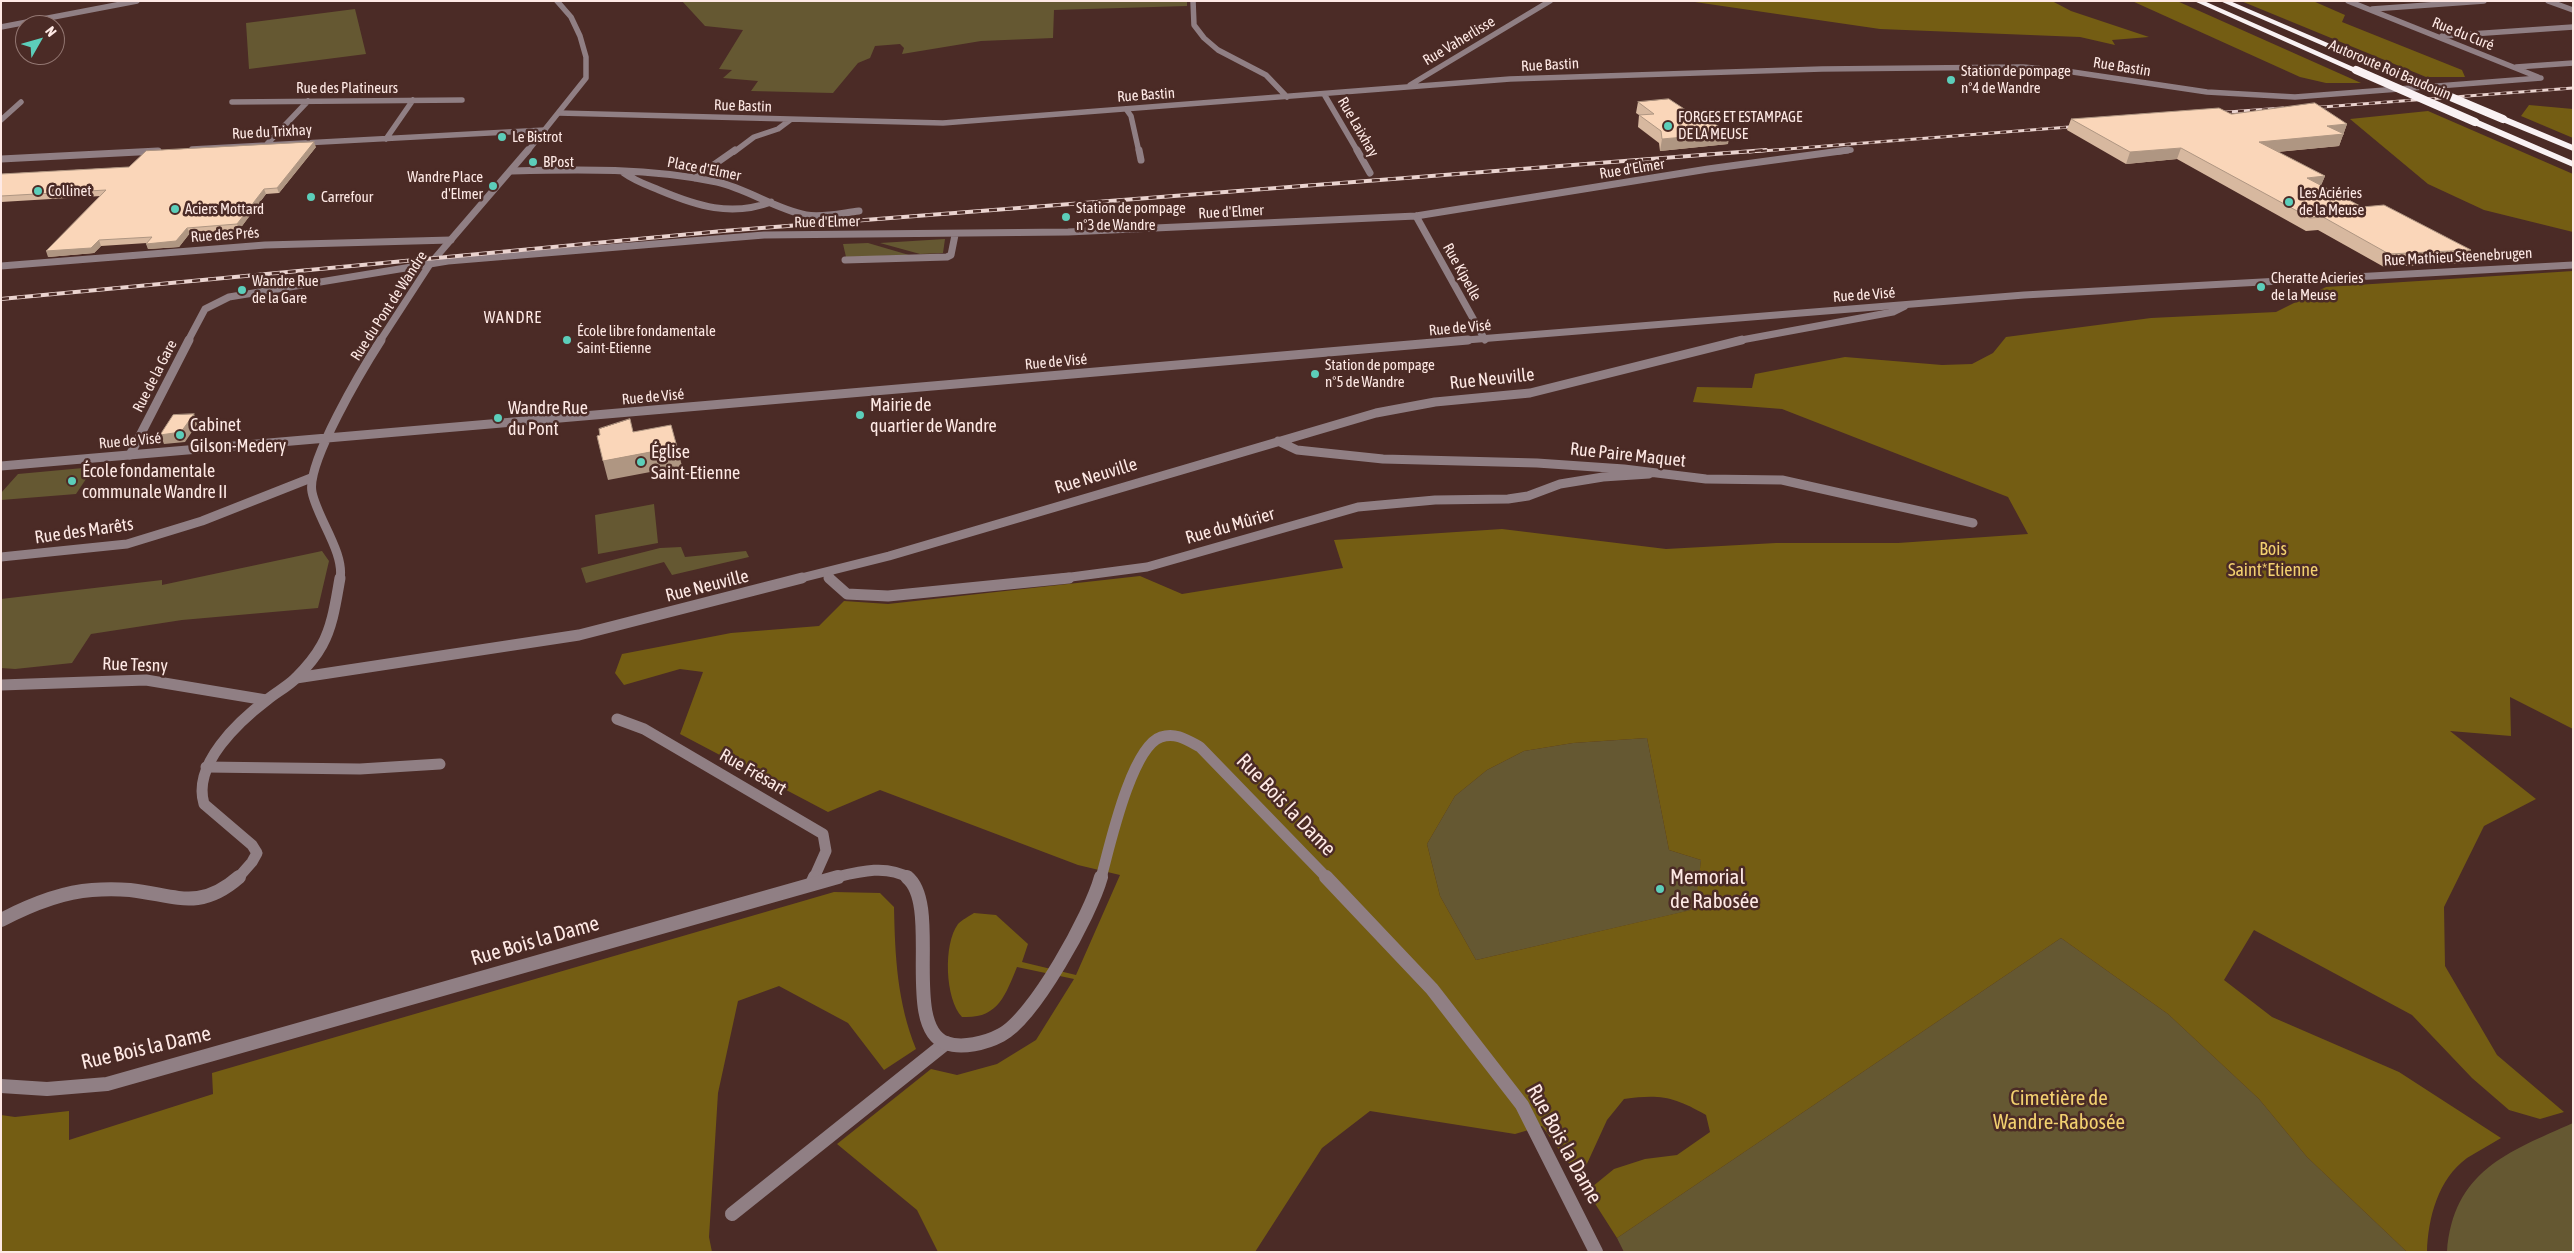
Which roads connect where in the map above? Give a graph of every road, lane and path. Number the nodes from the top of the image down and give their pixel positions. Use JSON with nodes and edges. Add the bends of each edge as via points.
{"nodes":[{"id":1,"x":137,"y":1,"type":"edge"},
{"id":2,"x":557,"y":1,"type":"edge"},
{"id":3,"x":1194,"y":1,"type":"edge"},
{"id":4,"x":1550,"y":1,"type":"edge"},
{"id":5,"x":2193,"y":1,"type":"edge"},
{"id":6,"x":2197,"y":1,"type":"edge"},
{"id":7,"x":2223,"y":1,"type":"edge"},
{"id":8,"x":2227,"y":1,"type":"edge"},
{"id":9,"x":2348,"y":1,"type":"edge"},
{"id":10,"x":2484,"y":1,"type":"edge"},
{"id":11,"x":2548,"y":1,"type":"edge"},
{"id":12,"x":2235,"y":6,"type":"junction"},
{"id":13,"x":2368,"y":9,"type":"junction"},
{"id":14,"x":2216,"y":10,"type":"junction"},
{"id":15,"x":2573,"y":10,"type":"edge"},
{"id":16,"x":1,"y":27,"type":"edge"},
{"id":17,"x":2573,"y":27,"type":"edge"},
{"id":18,"x":2437,"y":37,"type":"junction"},
{"id":19,"x":2573,"y":63,"type":"edge"},
{"id":20,"x":2514,"y":67,"type":"junction"},
{"id":21,"x":2541,"y":78,"type":"joint"},
{"id":22,"x":1408,"y":87,"type":"junction"},
{"id":23,"x":1324,"y":94,"type":"junction"},
{"id":24,"x":1287,"y":97,"type":"junction"},
{"id":25,"x":413,"y":100,"type":"junction"},
{"id":26,"x":462,"y":100,"type":"dead end"},
{"id":27,"x":308,"y":101,"type":"junction"},
{"id":28,"x":21,"y":102,"type":"dead end"},
{"id":29,"x":232,"y":102,"type":"dead end"},
{"id":30,"x":1126,"y":109,"type":"junction"},
{"id":31,"x":559,"y":114,"type":"junction"},
{"id":32,"x":1,"y":120,"type":"edge"},
{"id":33,"x":790,"y":120,"type":"junction"},
{"id":34,"x":545,"y":130,"type":"junction"},
{"id":35,"x":386,"y":139,"type":"junction"},
{"id":36,"x":267,"y":144,"type":"junction"},
{"id":37,"x":2573,"y":148,"type":"edge"},
{"id":38,"x":188,"y":149,"type":"edge"},
{"id":39,"x":169,"y":150,"type":"edge"},
{"id":40,"x":1851,"y":150,"type":"dead end"},
{"id":41,"x":1,"y":160,"type":"edge"},
{"id":42,"x":1140,"y":160,"type":"dead end"},
{"id":43,"x":2573,"y":164,"type":"edge"},
{"id":44,"x":512,"y":171,"type":"junction"},
{"id":45,"x":623,"y":172,"type":"junction"},
{"id":46,"x":1370,"y":173,"type":"dead end"},
{"id":47,"x":695,"y":178,"type":"junction"},
{"id":48,"x":770,"y":202,"type":"junction"},
{"id":49,"x":859,"y":211,"type":"dead end"},
{"id":50,"x":1416,"y":216,"type":"junction"},
{"id":51,"x":954,"y":235,"type":"junction"},
{"id":52,"x":452,"y":240,"type":"junction"},
{"id":53,"x":845,"y":260,"type":"dead end"},
{"id":54,"x":430,"y":264,"type":"junction"},
{"id":55,"x":2573,"y":265,"type":"edge"},
{"id":56,"x":1,"y":266,"type":"edge"},
{"id":57,"x":2114,"y":290,"type":"joint"},
{"id":58,"x":1906,"y":306,"type":"junction"},
{"id":59,"x":205,"y":309,"type":"joint"},
{"id":60,"x":1485,"y":340,"type":"junction"},
{"id":61,"x":327,"y":438,"type":"junction"},
{"id":62,"x":1278,"y":441,"type":"junction"},
{"id":63,"x":130,"y":455,"type":"junction"},
{"id":64,"x":1,"y":466,"type":"edge"},
{"id":65,"x":1649,"y":474,"type":"junction"},
{"id":66,"x":310,"y":478,"type":"junction"},
{"id":67,"x":1973,"y":523,"type":"dead end"},
{"id":68,"x":1,"y":557,"type":"edge"},
{"id":69,"x":828,"y":572,"type":"junction"},
{"id":70,"x":296,"y":678,"type":"junction"},
{"id":71,"x":1,"y":685,"type":"edge"},
{"id":72,"x":266,"y":700,"type":"junction"},
{"id":73,"x":617,"y":719,"type":"dead end"},
{"id":74,"x":440,"y":764,"type":"dead end"},
{"id":75,"x":206,"y":766,"type":"junction"},
{"id":76,"x":812,"y":884,"type":"junction"},
{"id":77,"x":1,"y":920,"type":"edge"},
{"id":78,"x":946,"y":1043,"type":"junction"},
{"id":79,"x":1,"y":1086,"type":"edge"},
{"id":80,"x":732,"y":1214,"type":"dead end"},
{"id":81,"x":1596,"y":1252,"type":"edge"}],
"edges":[{"from":1,"to":16,"type":"street"},
{"from":2,"to":31,"type":"street","name":"Rue du Pont de Wandre","via":[[576,25],[587,63],[586,78]]},
{"from":3,"to":24,"type":"street","via":[[1194,25],[1204,38],[1218,50],[1266,74]]},
{"from":4,"to":22,"type":"street","name":"Rue Vaherlisse"},
{"from":5,"to":14,"type":"highway"},
{"from":6,"to":14,"type":"highway","name":"Autoroute Roi Baudouin"},
{"from":7,"to":12,"type":"highway","name":"Autoroute Roi Baudouin"},
{"from":8,"to":12,"type":"highway"},
{"from":9,"to":13,"type":"street","name":"Rue du Curé"},
{"from":10,"to":13,"type":"street"},
{"from":11,"to":15,"type":"street"},
{"from":12,"to":37,"type":"highway","name":"Autoroute Roi Baudouin","bridge":true},
{"from":13,"to":18,"type":"street","name":"Rue du Curé"},
{"from":14,"to":43,"type":"highway","name":"Autoroute Roi Baudouin","bridge":true},
{"from":17,"to":18,"type":"street"},
{"from":18,"to":20,"type":"street","name":"Rue du Curé"},
{"from":19,"to":20,"type":"street"},
{"from":20,"to":21,"type":"street","name":"Rue du Curé"},
{"from":21,"to":22,"type":"street","name":"Rue Bastin","via":[[2295,97],[2207,92],[2023,67],[1641,73]]},
{"from":22,"to":23,"type":"street","name":"Rue Bastin"},
{"from":23,"to":24,"type":"street","name":"Rue Bastin"},
{"from":23,"to":46,"type":"street","name":"Rue Laixhay"},
{"from":24,"to":30,"type":"street","name":"Rue Bastin"},
{"from":25,"to":26,"type":"street","name":"Rue des Platineurs"},
{"from":25,"to":27,"type":"street","name":"Rue des Platineurs"},
{"from":25,"to":35,"type":"street"},
{"from":27,"to":29,"type":"street","name":"Rue des Platineurs"},
{"from":27,"to":36,"type":"street"},
{"from":28,"to":32,"type":"street"},
{"from":30,"to":33,"type":"street","name":"Rue Bastin","via":[[943,123]]},
{"from":30,"to":42,"type":"street","via":[[1131,116]]},
{"from":31,"to":33,"type":"street","name":"Rue Bastin"},
{"from":31,"to":34,"type":"street","name":"Rue du Pont de Wandre"},
{"from":33,"to":47,"type":"street","via":[[754,137]]},
{"from":34,"to":35,"type":"street","name":"Rue du Trixhay"},
{"from":34,"to":44,"type":"street","name":"Rue du Pont de Wandre"},
{"from":35,"to":36,"type":"street","name":"Rue du Trixhay"},
{"from":36,"to":38,"type":"street","name":"Rue du Trixhay"},
{"from":39,"to":41,"type":"street"},
{"from":40,"to":50,"type":"street","name":"Rue d'Elmer","via":[[1708,169]]},
{"from":44,"to":45,"type":"street","name":"Place d'Elmer","via":[[592,169]]},
{"from":44,"to":52,"type":"street","name":"Rue du Pont de Wandre"},
{"from":45,"to":47,"type":"street","name":"Place d'Elmer","via":[[656,172]]},
{"from":45,"to":48,"type":"street","name":"Place d'Elmer","via":[[701,205],[726,211]]},
{"from":47,"to":48,"type":"street","name":"Place d'Elmer","via":[[742,188]]},
{"from":48,"to":49,"type":"street","via":[[808,215]]},
{"from":50,"to":51,"type":"street","name":"Rue d'Elmer"},
{"from":50,"to":60,"type":"street","name":"Rue Kipelle"},
{"from":51,"to":53,"type":"street","via":[[951,255],[947,257]]},
{"from":51,"to":54,"type":"street","name":"Rue d'Elmer","via":[[764,235]]},
{"from":52,"to":54,"type":"street","name":"Rue du Pont de Wandre"},
{"from":52,"to":56,"type":"street","name":"Rue des Prés","via":[[265,246]]},
{"from":54,"to":59,"type":"street","name":"Rue d'Elmer","via":[[264,290],[229,297]]},
{"from":54,"to":61,"type":"street","name":"Rue du Pont de Wandre","via":[[375,349]]},
{"from":55,"to":57,"type":"street","name":"Rue Mathieu Steenebrugen"},
{"from":57,"to":58,"type":"street","name":"Rue de Visé"},
{"from":58,"to":60,"type":"street","name":"Rue de Visé","via":[[1726,318]]},
{"from":58,"to":62,"type":"street","name":"Rue Neuville","via":[[1893,312],[1755,337],[1655,360],[1530,393],[1435,402],[1376,413]]},
{"from":59,"to":63,"type":"street","name":"Rue de la Gare"},
{"from":60,"to":61,"type":"street","name":"Rue de Visé"},
{"from":61,"to":63,"type":"street","name":"Rue de Visé"},
{"from":61,"to":66,"type":"street","name":"Rue du Pont de Wandre"},
{"from":62,"to":65,"type":"street","name":"Rue Paire Maquet","via":[[1297,450],[1338,456],[1537,463],[1624,469]]},
{"from":62,"to":69,"type":"street","name":"Rue Neuville"},
{"from":63,"to":64,"type":"street","name":"Rue de Visé"},
{"from":65,"to":67,"type":"street","name":"Rue Paire Maquet","via":[[1782,480]]},
{"from":65,"to":69,"type":"street","name":"Rue du Mûrier","via":[[1594,478],[1508,499],[1358,507],[1147,567],[1091,576],[888,596],[847,594],[830,581]]},
{"from":66,"to":68,"type":"street","name":"Rue des Marêts","via":[[202,521],[127,544]]},
{"from":66,"to":70,"type":"street","via":[[312,493],[337,552],[341,575],[332,620],[322,645]]},
{"from":69,"to":70,"type":"street","name":"Rue Neuville","via":[[579,635]]},
{"from":70,"to":72,"type":"street"},
{"from":71,"to":72,"type":"street","name":"Rue Tesny","via":[[146,680]]},
{"from":72,"to":75,"type":"street","via":[[225,738]]},
{"from":73,"to":76,"type":"street","name":"Rue Frésart","via":[[644,729],[823,834],[826,851]]},
{"from":74,"to":75,"type":"street","via":[[360,769]]},
{"from":75,"to":77,"type":"street","via":[[200,794],[204,804],[257,853],[253,863],[231,883],[208,895],[185,900],[128,890],[90,890],[47,901]]},
{"from":76,"to":78,"type":"street","name":"Rue Bois la Dame","via":[[883,870],[895,871],[909,878],[920,894],[925,1016],[937,1036]]},
{"from":76,"to":79,"type":"street","name":"Rue Bois la Dame","via":[[107,1084],[46,1089]]},
{"from":78,"to":80,"type":"street"},
{"from":78,"to":81,"type":"street","name":"Rue Bois la Dame","via":[[974,1045],[1002,1035],[1020,1019],[1042,991],[1095,898],[1136,763],[1160,737],[1178,735],[1200,747],[1432,989],[1522,1105]]}]}
